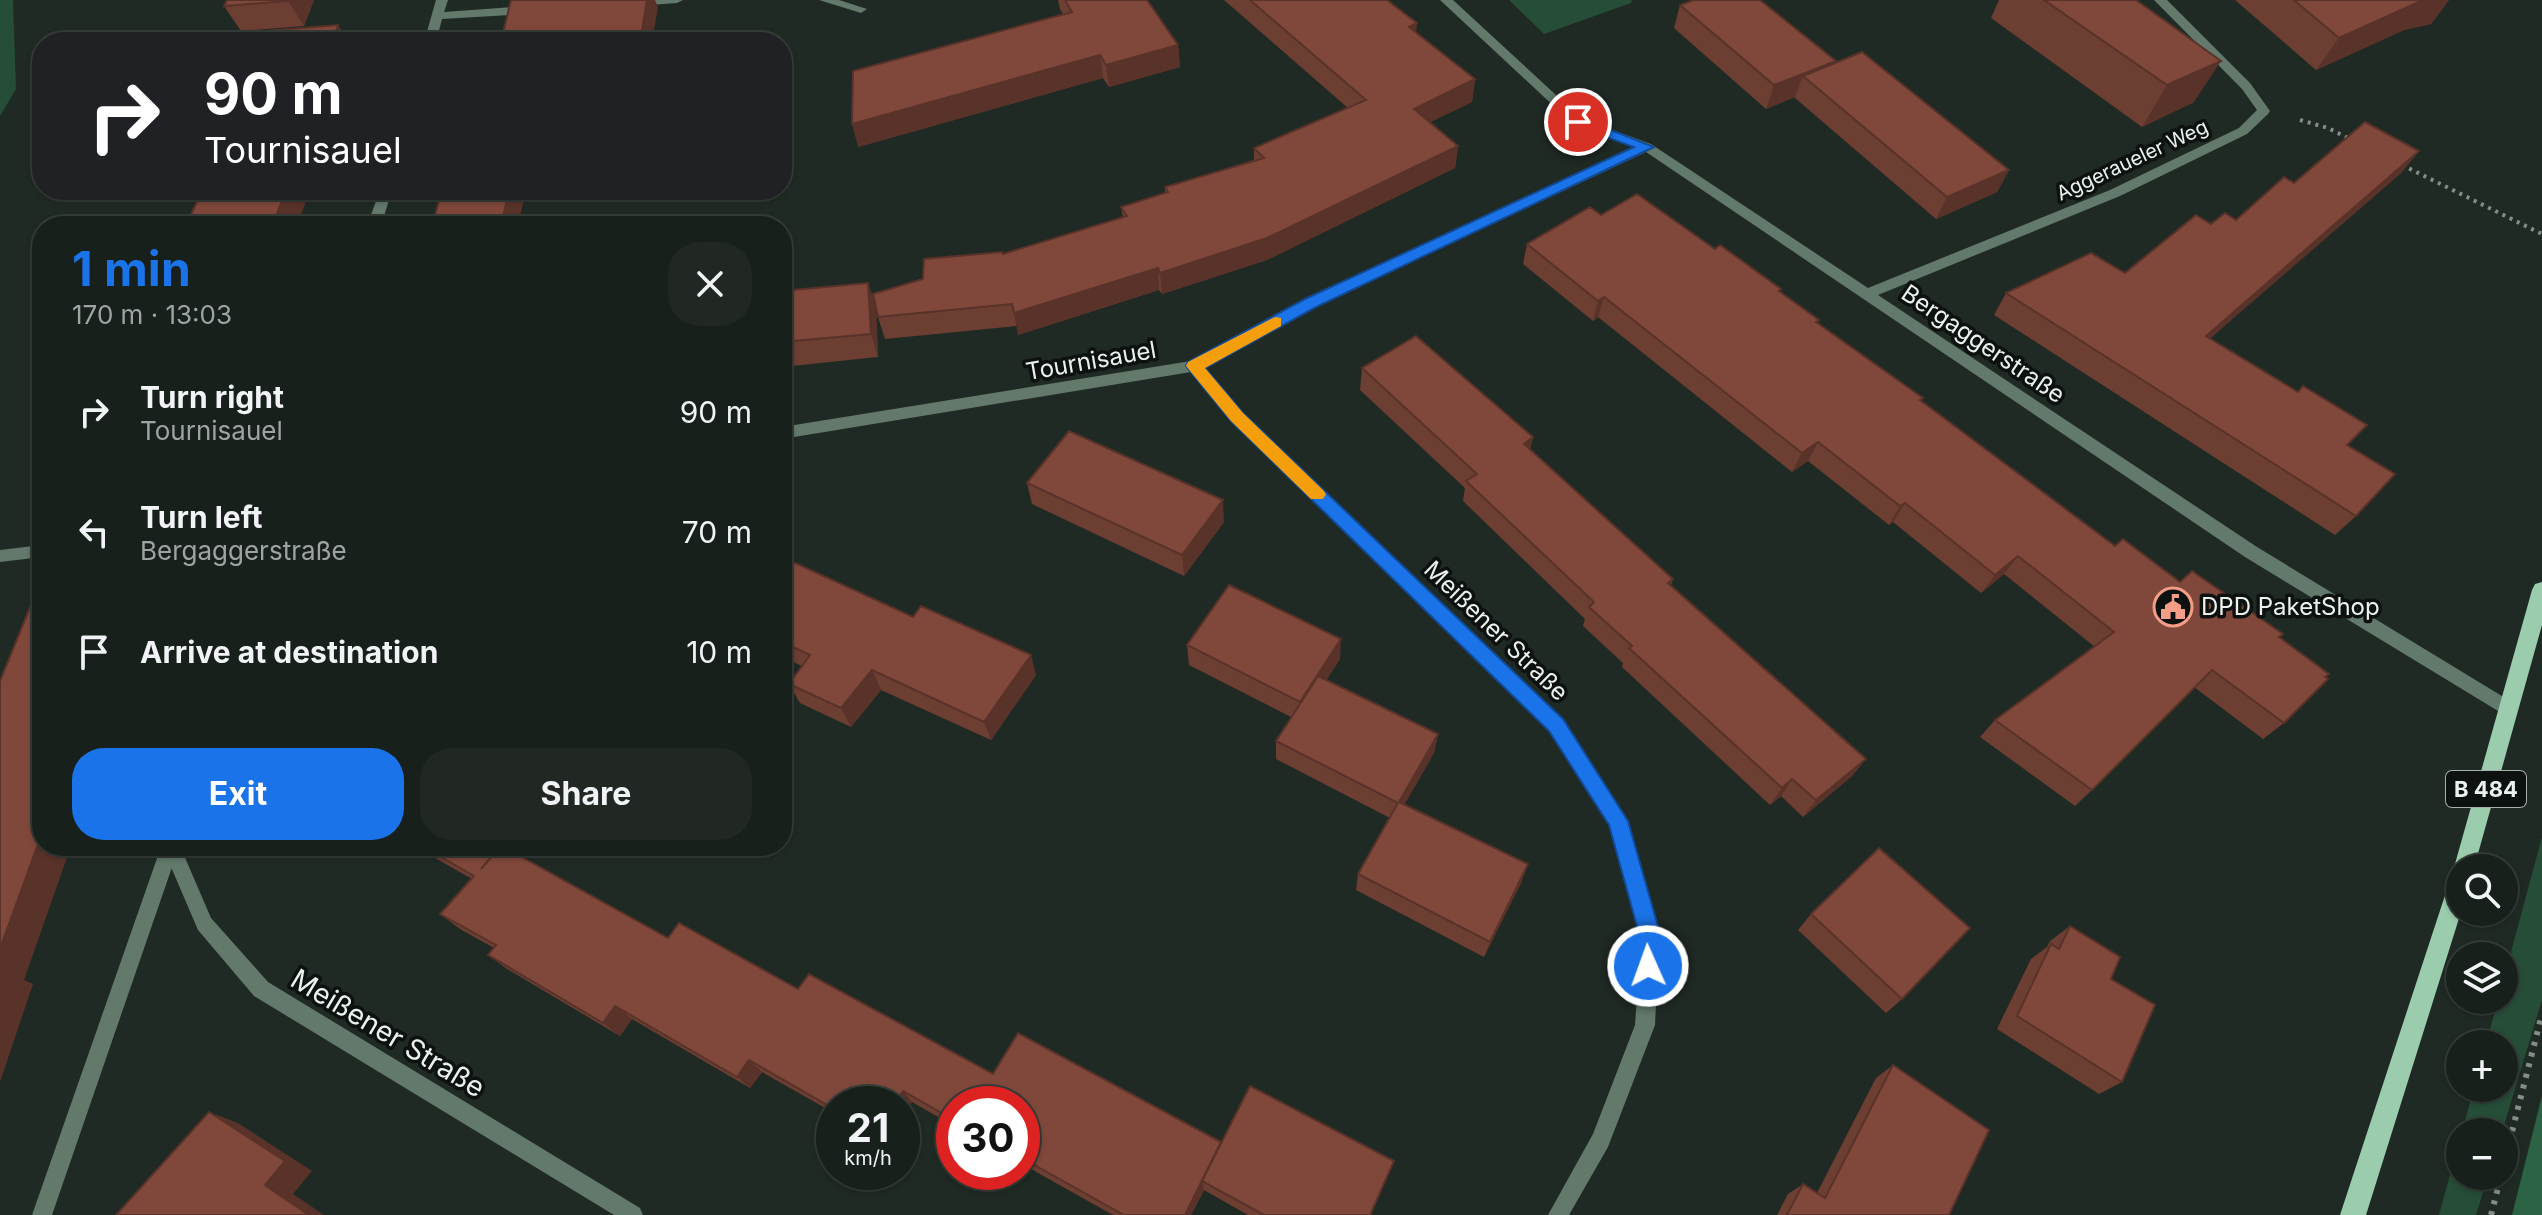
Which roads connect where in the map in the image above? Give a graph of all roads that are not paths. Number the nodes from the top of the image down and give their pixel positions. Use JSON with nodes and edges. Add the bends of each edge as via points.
{"nodes":[{"id":1,"x":442,"y":0,"type":"edge"},
{"id":2,"x":677,"y":0,"type":"edge"},
{"id":3,"x":825,"y":0,"type":"edge"},
{"id":4,"x":1446,"y":0,"type":"edge"},
{"id":5,"x":2160,"y":0,"type":"edge"},
{"id":6,"x":617,"y":4,"type":"edge"},
{"id":7,"x":542,"y":9,"type":"edge"},
{"id":8,"x":861,"y":9,"type":"dead end"},
{"id":9,"x":436,"y":16,"type":"junction"},
{"id":10,"x":432,"y":32,"type":"edge"},
{"id":11,"x":1647,"y":147,"type":"junction"},
{"id":12,"x":1869,"y":293,"type":"junction"},
{"id":13,"x":1194,"y":366,"type":"junction"},
{"id":14,"x":792,"y":431,"type":"edge"},
{"id":15,"x":32,"y":552,"type":"edge"},
{"id":16,"x":0,"y":556,"type":"edge"},
{"id":17,"x":2542,"y":590,"type":"edge"},
{"id":18,"x":2509,"y":709,"type":"junction"},
{"id":19,"x":2467,"y":854,"type":"edge"},
{"id":20,"x":167,"y":856,"type":"edge"},
{"id":21,"x":174,"y":856,"type":"edge"},
{"id":22,"x":2446,"y":923,"type":"edge"},
{"id":23,"x":42,"y":1215,"type":"edge"},
{"id":24,"x":633,"y":1215,"type":"edge"},
{"id":25,"x":1558,"y":1215,"type":"edge"},
{"id":26,"x":2353,"y":1215,"type":"edge"}],
"edges":[{"from":1,"to":9,"type":"street"},
{"from":2,"to":6,"type":"street"},
{"from":3,"to":8,"type":"street"},
{"from":4,"to":11,"type":"street","name":"Bergaggerstraße","via":[[1578,122]]},
{"from":5,"to":12,"type":"street","name":"Aggeraueler Weg","via":[[2264,111],[2243,131],[2115,193]]},
{"from":7,"to":9,"type":"street"},
{"from":9,"to":10,"type":"street"},
{"from":11,"to":12,"type":"street","name":"Bergaggerstraße"},
{"from":11,"to":13,"type":"street","name":"Tournisauel","via":[[1310,303]]},
{"from":12,"to":18,"type":"street","name":"Bergaggerstraße","via":[[2251,552]]},
{"from":13,"to":14,"type":"street","name":"Tournisauel"},
{"from":13,"to":25,"type":"street","name":"Meißener Straße","via":[[1237,417],[1556,725],[1618,821],[1650,937],[1645,1025],[1601,1140]]},
{"from":15,"to":16,"type":"street"},
{"from":17,"to":18,"type":"main road","number":"B 484"},
{"from":18,"to":19,"type":"main road","number":"B 484"},
{"from":20,"to":23,"type":"street"},
{"from":21,"to":24,"type":"street","name":"Meißener Straße","via":[[204,924],[261,989]]},
{"from":22,"to":26,"type":"main road"}]}
